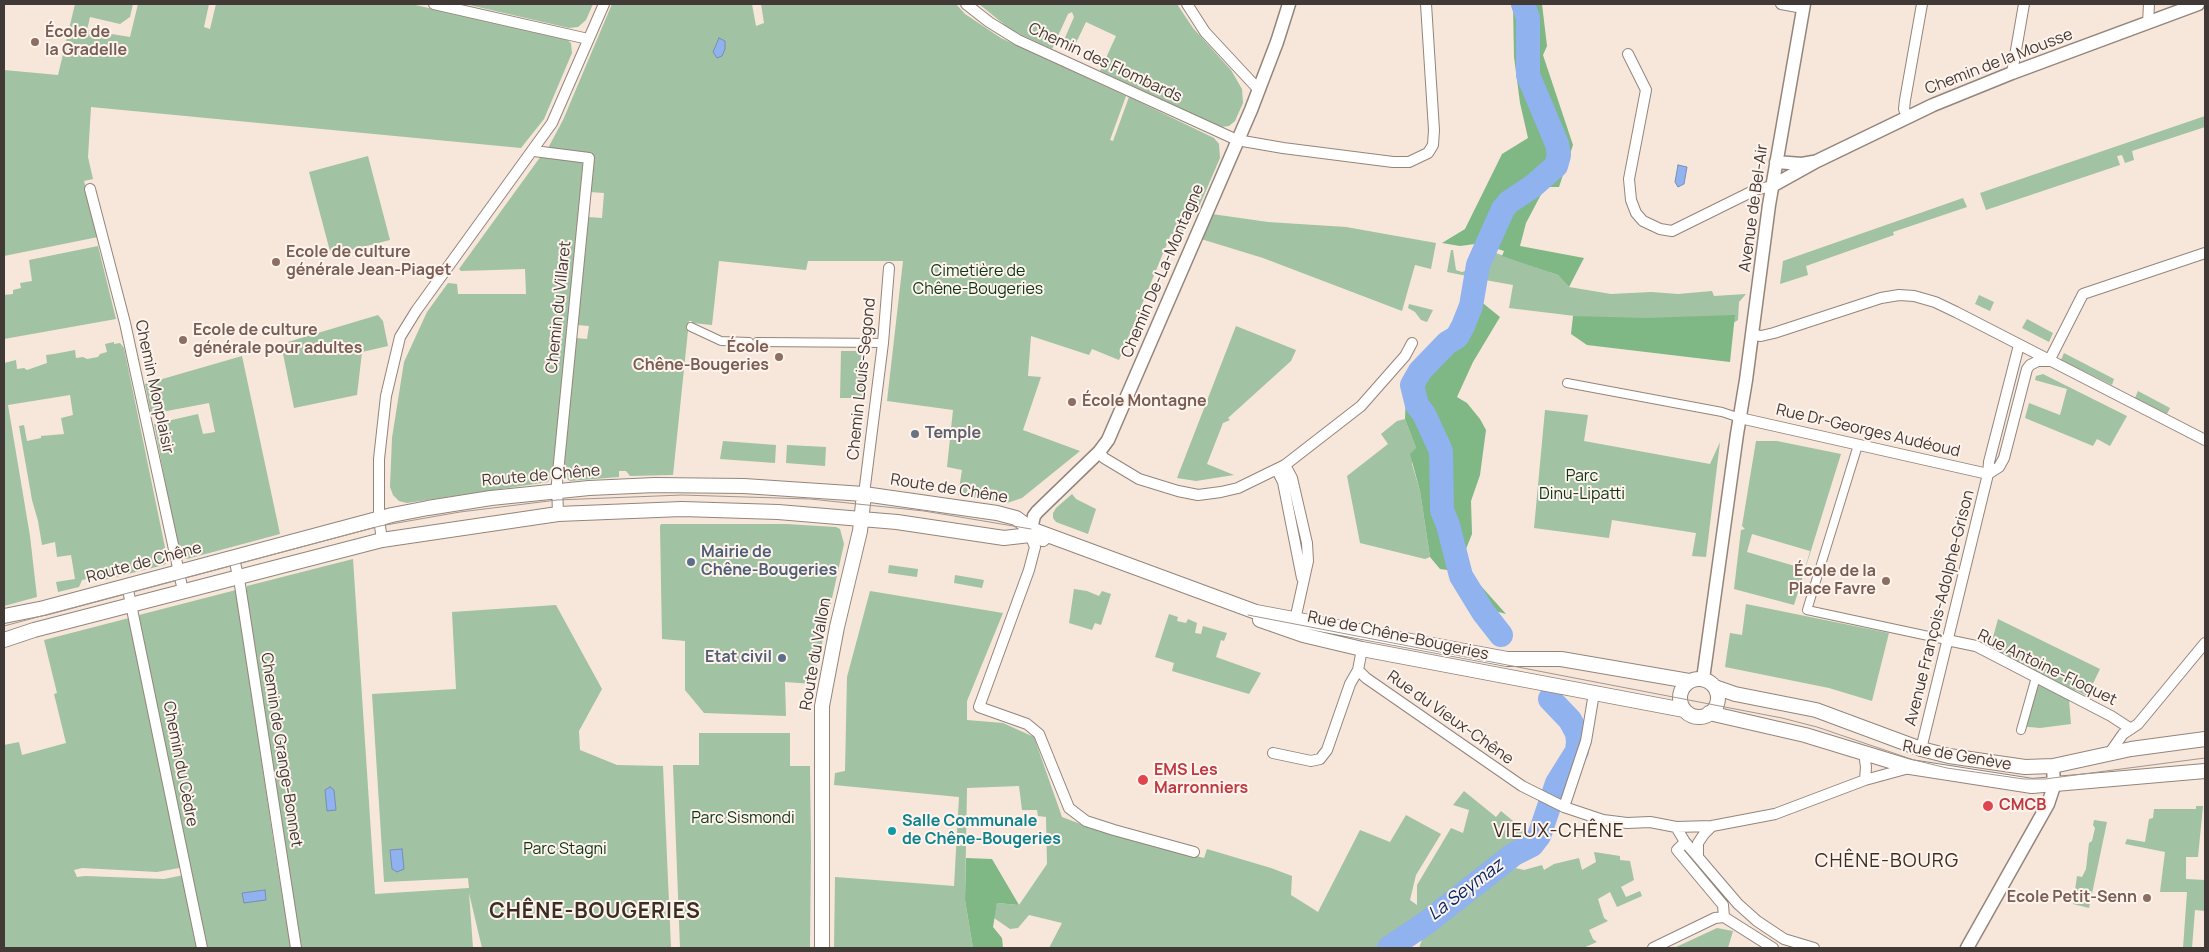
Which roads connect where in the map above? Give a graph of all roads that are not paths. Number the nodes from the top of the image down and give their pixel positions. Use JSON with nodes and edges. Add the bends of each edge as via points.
{"nodes":[{"id":1,"x":434,"y":4,"type":"edge"},
{"id":2,"x":604,"y":4,"type":"edge"},
{"id":3,"x":966,"y":4,"type":"edge"},
{"id":4,"x":1187,"y":4,"type":"edge"},
{"id":5,"x":1289,"y":4,"type":"edge"},
{"id":6,"x":1426,"y":4,"type":"edge"},
{"id":7,"x":1781,"y":4,"type":"edge"},
{"id":8,"x":1922,"y":4,"type":"edge"},
{"id":9,"x":2024,"y":4,"type":"edge"},
{"id":10,"x":2149,"y":4,"type":"edge"},
{"id":11,"x":2198,"y":4,"type":"edge"},
{"id":12,"x":1804,"y":6,"type":"edge"},
{"id":13,"x":2148,"y":23,"type":"junction"},
{"id":14,"x":588,"y":39,"type":"junction"},
{"id":15,"x":1628,"y":54,"type":"dead end"},
{"id":16,"x":2012,"y":73,"type":"junction"},
{"id":17,"x":1259,"y":90,"type":"junction"},
{"id":18,"x":1907,"y":116,"type":"junction"},
{"id":19,"x":1237,"y":140,"type":"junction"},
{"id":20,"x":534,"y":151,"type":"junction"},
{"id":21,"x":1818,"y":161,"type":"junction"},
{"id":22,"x":1776,"y":162,"type":"junction"},
{"id":23,"x":1772,"y":186,"type":"junction"},
{"id":24,"x":90,"y":189,"type":"dead end"},
{"id":25,"x":2205,"y":253,"type":"edge"},
{"id":26,"x":889,"y":268,"type":"dead end"},
{"id":27,"x":691,"y":327,"type":"dead end"},
{"id":28,"x":1753,"y":334,"type":"junction"},
{"id":29,"x":882,"y":343,"type":"junction"},
{"id":30,"x":1412,"y":343,"type":"dead end"},
{"id":31,"x":2019,"y":345,"type":"junction"},
{"id":32,"x":2049,"y":361,"type":"junction"},
{"id":33,"x":1567,"y":383,"type":"dead end"},
{"id":34,"x":1740,"y":418,"type":"junction"},
{"id":35,"x":2205,"y":440,"type":"edge"},
{"id":36,"x":1858,"y":445,"type":"junction"},
{"id":37,"x":1099,"y":452,"type":"junction"},
{"id":38,"x":1281,"y":468,"type":"junction"},
{"id":39,"x":1988,"y":474,"type":"junction"},
{"id":40,"x":556,"y":491,"type":"junction"},
{"id":41,"x":864,"y":494,"type":"junction"},
{"id":42,"x":558,"y":514,"type":"junction"},
{"id":43,"x":862,"y":518,"type":"junction"},
{"id":44,"x":379,"y":519,"type":"junction"},
{"id":45,"x":1030,"y":532,"type":"junction"},
{"id":46,"x":382,"y":540,"type":"junction"},
{"id":47,"x":234,"y":558,"type":"junction"},
{"id":48,"x":178,"y":572,"type":"junction"},
{"id":49,"x":238,"y":577,"type":"junction"},
{"id":50,"x":127,"y":585,"type":"junction"},
{"id":51,"x":183,"y":591,"type":"junction"},
{"id":52,"x":132,"y":605,"type":"junction"},
{"id":53,"x":4,"y":616,"type":"edge"},
{"id":54,"x":1295,"y":620,"type":"junction"},
{"id":55,"x":4,"y":640,"type":"edge"},
{"id":56,"x":1947,"y":640,"type":"junction"},
{"id":57,"x":2205,"y":644,"type":"edge"},
{"id":58,"x":1362,"y":649,"type":"junction"},
{"id":59,"x":1358,"y":670,"type":"junction"},
{"id":60,"x":2036,"y":677,"type":"junction"},
{"id":61,"x":1689,"y":681,"type":"junction"},
{"id":62,"x":1709,"y":683,"type":"junction"},
{"id":63,"x":1543,"y":684,"type":"joint"},
{"id":64,"x":1594,"y":693,"type":"junction"},
{"id":65,"x":1684,"y":710,"type":"junction"},
{"id":66,"x":1709,"y":713,"type":"junction"},
{"id":67,"x":2131,"y":729,"type":"junction"},
{"id":68,"x":2021,"y":730,"type":"dead end"},
{"id":69,"x":2205,"y":739,"type":"edge"},
{"id":70,"x":1921,"y":749,"type":"junction"},
{"id":71,"x":1273,"y":753,"type":"dead end"},
{"id":72,"x":1864,"y":753,"type":"junction"},
{"id":73,"x":2109,"y":754,"type":"junction"},
{"id":74,"x":2053,"y":766,"type":"junction"},
{"id":75,"x":1910,"y":767,"type":"junction"},
{"id":76,"x":2205,"y":771,"type":"edge"},
{"id":77,"x":1865,"y":780,"type":"junction"},
{"id":78,"x":2054,"y":786,"type":"junction"},
{"id":79,"x":1562,"y":806,"type":"junction"},
{"id":80,"x":1712,"y":826,"type":"junction"},
{"id":81,"x":1676,"y":827,"type":"junction"},
{"id":82,"x":1686,"y":842,"type":"junction"},
{"id":83,"x":1194,"y":852,"type":"dead end"},
{"id":84,"x":1698,"y":857,"type":"junction"},
{"id":85,"x":1724,"y":917,"type":"junction"},
{"id":86,"x":202,"y":948,"type":"edge"},
{"id":87,"x":296,"y":948,"type":"edge"},
{"id":88,"x":822,"y":948,"type":"edge"},
{"id":89,"x":1654,"y":948,"type":"edge"},
{"id":90,"x":1773,"y":948,"type":"edge"},
{"id":91,"x":1814,"y":948,"type":"edge"},
{"id":92,"x":1967,"y":948,"type":"edge"}],
"edges":[{"from":1,"to":14,"type":"street"},
{"from":2,"to":14,"type":"street"},
{"from":3,"to":19,"type":"street","name":"Chemin des Flombards","via":[[1018,40]]},
{"from":4,"to":17,"type":"street","via":[[1205,32]]},
{"from":5,"to":17,"type":"street","name":"Chemin De-La-Montagne"},
{"from":6,"to":19,"type":"street","name":"Chemin des Flombards","via":[[1434,130],[1428,153],[1413,161],[1393,162]]},
{"from":7,"to":12,"type":"street"},
{"from":8,"to":18,"type":"street","via":[[1905,100]]},
{"from":9,"to":16,"type":"street"},
{"from":10,"to":13,"type":"street"},
{"from":11,"to":13,"type":"street","name":"Chemin de la Mousse"},
{"from":12,"to":22,"type":"street","name":"Avenue de Bel-Air"},
{"from":13,"to":16,"type":"street","name":"Chemin de la Mousse"},
{"from":14,"to":20,"type":"street","via":[[556,115]]},
{"from":15,"to":23,"type":"street","via":[[1646,90],[1630,179],[1631,200],[1643,221],[1672,231],[1755,190]]},
{"from":16,"to":18,"type":"street","name":"Chemin de la Mousse"},
{"from":17,"to":19,"type":"street","name":"Chemin De-La-Montagne"},
{"from":18,"to":21,"type":"street","name":"Chemin de la Mousse"},
{"from":19,"to":37,"type":"street","name":"Chemin De-La-Montagne","via":[[1112,431]]},
{"from":20,"to":40,"type":"street","name":"Chemin du Villaret","via":[[589,158]]},
{"from":20,"to":44,"type":"street","via":[[400,337],[381,428]]},
{"from":21,"to":22,"type":"street","name":"Chemin de la Mousse","via":[[1802,164]]},
{"from":21,"to":23,"type":"street","name":"Chemin de la Mousse"},
{"from":22,"to":23,"type":"street","name":"Avenue de Bel-Air"},
{"from":23,"to":28,"type":"street","name":"Avenue de Bel-Air"},
{"from":24,"to":48,"type":"street","name":"Chemin Monplaisir","via":[[125,323]]},
{"from":25,"to":32,"type":"street","via":[[2083,294]]},
{"from":26,"to":29,"type":"street","name":"Chemin Louis-Segond"},
{"from":27,"to":29,"type":"street","via":[[721,341]]},
{"from":28,"to":31,"type":"street","via":[[1774,333],[1868,302],[1900,295],[1935,302]]},
{"from":28,"to":34,"type":"street","name":"Avenue de Bel-Air"},
{"from":29,"to":41,"type":"street","name":"Chemin Louis-Segond"},
{"from":30,"to":38,"type":"street","via":[[1405,356],[1361,406]]},
{"from":31,"to":32,"type":"street"},
{"from":31,"to":39,"type":"street","name":"Avenue François-Adolphe-Grison"},
{"from":32,"to":35,"type":"street"},
{"from":32,"to":39,"type":"street","name":"Avenue François-Adolphe-Grison","via":[[2038,361],[2027,369],[2004,458]]},
{"from":33,"to":34,"type":"street"},
{"from":34,"to":36,"type":"street","name":"Rue Dr-Georges Audéoud"},
{"from":34,"to":62,"type":"street","name":"Avenue de Bel-Air"},
{"from":36,"to":39,"type":"street","name":"Rue Dr-Georges Audéoud"},
{"from":36,"to":56,"type":"street","via":[[1806,610]]},
{"from":37,"to":38,"type":"street","via":[[1139,479],[1191,494],[1231,490]]},
{"from":37,"to":45,"type":"street","name":"Chemin De-La-Montagne","via":[[1037,512]]},
{"from":38,"to":54,"type":"street","via":[[1292,478],[1307,543],[1308,561]]},
{"from":39,"to":56,"type":"street","name":"Avenue François-Adolphe-Grison"},
{"from":40,"to":41,"type":"main road","name":"Route de Chêne","via":[[715,485]]},
{"from":40,"to":42,"type":"street","name":"Chemin du Villaret"},
{"from":40,"to":44,"type":"main road","name":"Route de Chêne","via":[[459,502]]},
{"from":41,"to":43,"type":"main road","name":"Route du Vallon"},
{"from":41,"to":45,"type":"main road","name":"Route de Chêne","via":[[991,512],[1016,518]]},
{"from":42,"to":43,"type":"main road","via":[[714,510]]},
{"from":42,"to":46,"type":"main road"},
{"from":43,"to":45,"type":"main road","via":[[1004,538]]},
{"from":43,"to":88,"type":"main road","name":"Route du Vallon","via":[[822,706]]},
{"from":44,"to":46,"type":"street"},
{"from":44,"to":47,"type":"main road","name":"Route de Chêne"},
{"from":45,"to":54,"type":"main road","name":"Rue de Genève","via":[[1256,612]]},
{"from":45,"to":58,"type":"main road","name":"Rue de Chêne-Bougeries","via":[[1303,635]]},
{"from":45,"to":83,"type":"street","via":[[1035,547],[1029,570],[979,708],[1027,724],[1039,734],[1069,808],[1086,820]]},
{"from":46,"to":49,"type":"main road"},
{"from":47,"to":48,"type":"main road","name":"Route de Chêne"},
{"from":47,"to":49,"type":"street","name":"Chemin de Grange-Bonnet"},
{"from":48,"to":50,"type":"main road","name":"Route de Chêne"},
{"from":48,"to":51,"type":"street","name":"Chemin Monplaisir"},
{"from":49,"to":51,"type":"main road"},
{"from":49,"to":87,"type":"street","name":"Chemin de Grange-Bonnet"},
{"from":50,"to":52,"type":"street","name":"Chemin du Cèdre"},
{"from":50,"to":53,"type":"main road","name":"Route de Chêne"},
{"from":51,"to":52,"type":"main road"},
{"from":52,"to":55,"type":"main road"},
{"from":52,"to":86,"type":"street","name":"Chemin du Cèdre"},
{"from":54,"to":61,"type":"main road","name":"Rue de Genève","via":[[1507,659],[1561,659]]},
{"from":56,"to":60,"type":"street","name":"Rue Antoine-Floquet","via":[[1976,646]]},
{"from":56,"to":70,"type":"street","name":"Avenue François-Adolphe-Grison"},
{"from":57,"to":67,"type":"street"},
{"from":58,"to":59,"type":"street"},
{"from":58,"to":63,"type":"main road","name":"Rue de Chêne-Bougeries"},
{"from":59,"to":71,"type":"street","via":[[1350,684],[1328,750],[1320,759],[1311,761]]},
{"from":59,"to":79,"type":"street","name":"Rue du Vieux-Chêne","via":[[1501,772]]},
{"from":60,"to":67,"type":"street","name":"Rue Antoine-Floquet"},
{"from":60,"to":68,"type":"street"},
{"from":61,"to":62,"type":"main road","name":"Rue de Genève"},
{"from":61,"to":65,"type":"main road","via":[[1680,695]]},
{"from":62,"to":66,"type":"main road","via":[[1718,700]]},
{"from":62,"to":70,"type":"main road","name":"Rue de Genève","via":[[1735,694],[1816,710]]},
{"from":63,"to":64,"type":"main road","name":"Rue de Genève"},
{"from":64,"to":65,"type":"main road","name":"Rue de Genève"},
{"from":64,"to":79,"type":"street","via":[[1586,741]]},
{"from":65,"to":66,"type":"main road","name":"Rue de Genève","via":[[1699,717]]},
{"from":66,"to":72,"type":"main road","name":"Rue de Genève","via":[[1805,735]]},
{"from":67,"to":73,"type":"street","via":[[2123,734]]},
{"from":69,"to":73,"type":"main road","name":"Rue de Genève"},
{"from":70,"to":74,"type":"main road","name":"Rue de Genève","via":[[2025,767]]},
{"from":72,"to":75,"type":"main road","name":"Rue de Genève"},
{"from":72,"to":77,"type":"street"},
{"from":73,"to":74,"type":"main road","name":"Rue de Genève"},
{"from":74,"to":78,"type":"street"},
{"from":75,"to":77,"type":"street","name":"Rue du Vieux-Chêne"},
{"from":75,"to":78,"type":"main road","name":"Rue de Genève","via":[[2032,786]]},
{"from":76,"to":78,"type":"main road","name":"Rue de Genève"},
{"from":77,"to":80,"type":"street","name":"Rue du Vieux-Chêne","via":[[1775,814]]},
{"from":78,"to":92,"type":"street","via":[[2048,804]]},
{"from":79,"to":81,"type":"street","name":"Rue du Vieux-Chêne","via":[[1603,820]]},
{"from":80,"to":81,"type":"street","name":"Rue du Vieux-Chêne"},
{"from":80,"to":84,"type":"street","via":[[1698,843]]},
{"from":81,"to":82,"type":"street"},
{"from":82,"to":84,"type":"street"},
{"from":82,"to":85,"type":"street","via":[[1677,850],[1723,905]]},
{"from":84,"to":91,"type":"street","via":[[1756,921],[1784,939]]},
{"from":85,"to":89,"type":"street","via":[[1715,918]]},
{"from":85,"to":90,"type":"street"}]}
